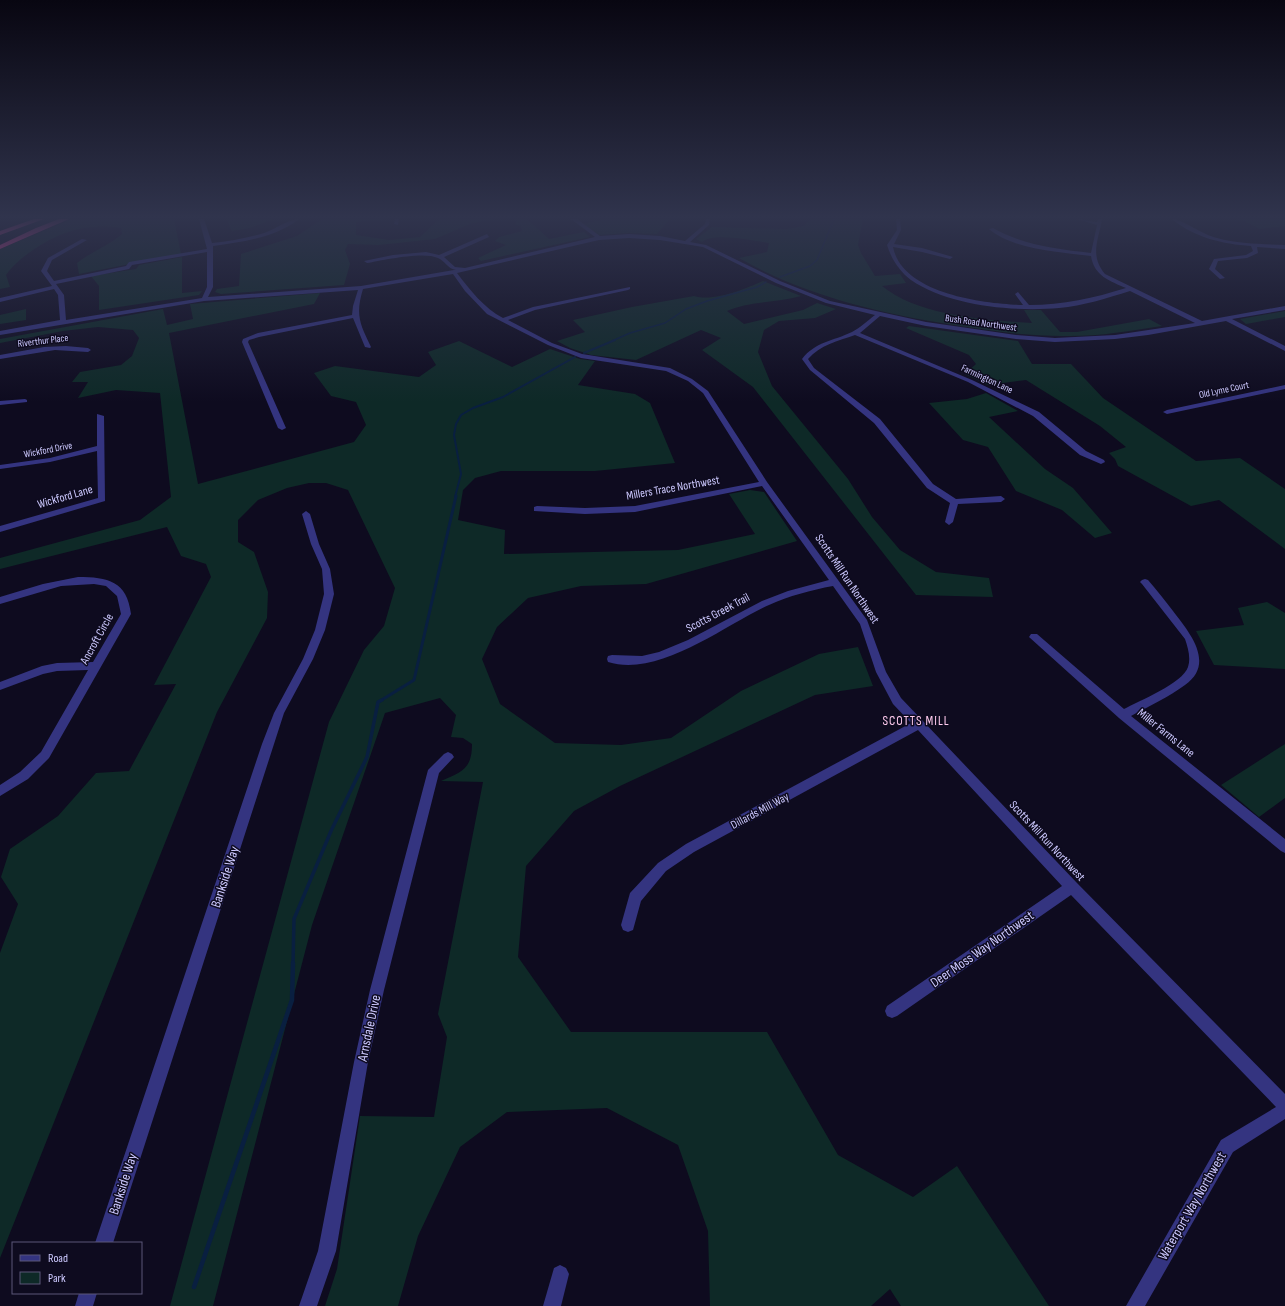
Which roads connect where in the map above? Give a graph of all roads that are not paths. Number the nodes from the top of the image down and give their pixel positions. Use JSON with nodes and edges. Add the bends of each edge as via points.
{"nodes":[{"id":1,"x":50,"y":280,"type":"edge"},
{"id":2,"x":70,"y":280,"type":"edge"},
{"id":3,"x":210,"y":280,"type":"edge"},
{"id":4,"x":408,"y":280,"type":"edge"},
{"id":5,"x":456,"y":280,"type":"edge"},
{"id":6,"x":773,"y":280,"type":"edge"},
{"id":7,"x":915,"y":280,"type":"edge"},
{"id":8,"x":1113,"y":280,"type":"edge"},
{"id":9,"x":53,"y":285,"type":"junction"},
{"id":10,"x":361,"y":288,"type":"junction"},
{"id":11,"x":628,"y":288,"type":"dead end"},
{"id":12,"x":1130,"y":289,"type":"junction"},
{"id":13,"x":1018,"y":294,"type":"dead end"},
{"id":14,"x":204,"y":299,"type":"junction"},
{"id":15,"x":0,"y":300,"type":"edge"},
{"id":16,"x":1027,"y":306,"type":"junction"},
{"id":17,"x":1285,"y":308,"type":"edge"},
{"id":18,"x":878,"y":315,"type":"junction"},
{"id":19,"x":354,"y":316,"type":"junction"},
{"id":20,"x":1225,"y":318,"type":"junction"},
{"id":21,"x":504,"y":320,"type":"junction"},
{"id":22,"x":61,"y":323,"type":"junction"},
{"id":23,"x":1200,"y":323,"type":"junction"},
{"id":24,"x":0,"y":333,"type":"edge"},
{"id":25,"x":855,"y":333,"type":"junction"},
{"id":26,"x":368,"y":347,"type":"dead end"},
{"id":27,"x":1285,"y":349,"type":"edge"},
{"id":28,"x":88,"y":350,"type":"dead end"},
{"id":29,"x":0,"y":357,"type":"edge"},
{"id":30,"x":1285,"y":387,"type":"edge"},
{"id":31,"x":25,"y":401,"type":"dead end"},
{"id":32,"x":0,"y":403,"type":"edge"},
{"id":33,"x":1168,"y":412,"type":"dead end"},
{"id":34,"x":100,"y":416,"type":"dead end"},
{"id":35,"x":282,"y":428,"type":"dead end"},
{"id":36,"x":100,"y":448,"type":"junction"},
{"id":37,"x":1101,"y":462,"type":"dead end"},
{"id":38,"x":0,"y":467,"type":"edge"},
{"id":39,"x":764,"y":483,"type":"junction"},
{"id":40,"x":1001,"y":499,"type":"dead end"},
{"id":41,"x":954,"y":502,"type":"junction"},
{"id":42,"x":537,"y":509,"type":"dead end"},
{"id":43,"x":306,"y":514,"type":"dead end"},
{"id":44,"x":949,"y":522,"type":"dead end"},
{"id":45,"x":0,"y":529,"type":"edge"},
{"id":46,"x":836,"y":582,"type":"junction"},
{"id":47,"x":1145,"y":582,"type":"dead end"},
{"id":48,"x":0,"y":601,"type":"edge"},
{"id":49,"x":1034,"y":637,"type":"dead end"},
{"id":50,"x":612,"y":659,"type":"dead end"},
{"id":51,"x":96,"y":666,"type":"junction"},
{"id":52,"x":0,"y":686,"type":"edge"},
{"id":53,"x":1123,"y":715,"type":"junction"},
{"id":54,"x":920,"y":724,"type":"junction"},
{"id":55,"x":448,"y":757,"type":"dead end"},
{"id":56,"x":0,"y":791,"type":"edge"},
{"id":57,"x":1285,"y":847,"type":"edge"},
{"id":58,"x":1072,"y":887,"type":"junction"},
{"id":59,"x":628,"y":925,"type":"dead end"},
{"id":60,"x":892,"y":1011,"type":"dead end"},
{"id":61,"x":1285,"y":1105,"type":"edge"},
{"id":62,"x":1285,"y":1110,"type":"edge"},
{"id":63,"x":104,"y":1242,"type":"edge"},
{"id":64,"x":560,"y":1274,"type":"dead end"},
{"id":65,"x":88,"y":1294,"type":"edge"},
{"id":66,"x":84,"y":1306,"type":"edge"},
{"id":67,"x":308,"y":1306,"type":"edge"},
{"id":68,"x":552,"y":1306,"type":"edge"},
{"id":69,"x":1135,"y":1306,"type":"edge"}],
"edges":[{"from":1,"to":9,"type":"street"},
{"from":2,"to":9,"type":"street"},
{"from":3,"to":14,"type":"street","via":[[210,287]]},
{"from":4,"to":10,"type":"street"},
{"from":5,"to":21,"type":"street","name":"Scotts Mill Run Northwest","via":[[489,313]]},
{"from":6,"to":18,"type":"street","name":"Bush Road Northwest","via":[[828,302]]},
{"from":7,"to":16,"type":"street","via":[[923,286],[972,301]]},
{"from":8,"to":12,"type":"street"},
{"from":9,"to":15,"type":"street"},
{"from":9,"to":22,"type":"street","via":[[61,295]]},
{"from":10,"to":14,"type":"street"},
{"from":10,"to":19,"type":"street"},
{"from":11,"to":21,"type":"street","via":[[533,309]]},
{"from":12,"to":16,"type":"street","via":[[1085,302],[1058,306]]},
{"from":12,"to":23,"type":"street"},
{"from":13,"to":16,"type":"street"},
{"from":14,"to":22,"type":"street"},
{"from":17,"to":20,"type":"street","name":"Bush Road Northwest"},
{"from":18,"to":23,"type":"street","name":"Bush Road Northwest","via":[[984,333],[1055,340],[1111,338]]},
{"from":18,"to":25,"type":"street"},
{"from":19,"to":26,"type":"street"},
{"from":19,"to":35,"type":"street","via":[[246,339],[245,342]]},
{"from":20,"to":23,"type":"street","name":"Bush Road Northwest"},
{"from":20,"to":27,"type":"street"},
{"from":21,"to":39,"type":"street","name":"Scotts Mill Run Northwest","via":[[570,353],[668,369],[690,380],[706,392]]},
{"from":22,"to":24,"type":"street"},
{"from":25,"to":37,"type":"street","name":"Farmington Lane","via":[[970,381],[1036,414],[1083,453]]},
{"from":25,"to":41,"type":"street","via":[[824,343],[811,350],[804,358],[812,369],[877,421],[930,486]]},
{"from":28,"to":29,"type":"street","name":"Riverthur Place","via":[[76,347]]},
{"from":30,"to":33,"type":"street","name":"Old Lyme Court"},
{"from":31,"to":32,"type":"street"},
{"from":34,"to":36,"type":"street","name":"Wickford Lane"},
{"from":36,"to":38,"type":"street","name":"Wickford Drive","via":[[50,460]]},
{"from":36,"to":45,"type":"street","name":"Wickford Lane","via":[[102,499]]},
{"from":39,"to":42,"type":"street","name":"Millers Trace Northwest","via":[[635,509]]},
{"from":39,"to":46,"type":"street","name":"Scotts Mill Run Northwest"},
{"from":40,"to":41,"type":"street"},
{"from":41,"to":44,"type":"street"},
{"from":43,"to":63,"type":"street","name":"Bankside Way","via":[[326,569],[329,594],[320,630],[279,713],[268,744]]},
{"from":46,"to":50,"type":"street","name":"Scotts Greek Trail","via":[[793,592],[728,621],[685,646],[646,659]]},
{"from":46,"to":54,"type":"street","name":"Scotts Mill Run Northwest","via":[[864,623],[881,672],[897,701]]},
{"from":47,"to":53,"type":"street","via":[[1189,638],[1193,647],[1194,667],[1182,682]]},
{"from":48,"to":51,"type":"street","name":"Ancroft Circle","via":[[66,582],[85,580],[110,584],[119,591],[125,601],[126,614]]},
{"from":49,"to":53,"type":"street","name":"Miller Farms Lane"},
{"from":51,"to":52,"type":"street","via":[[42,670]]},
{"from":51,"to":56,"type":"street","name":"Ancroft Circle","via":[[45,755],[34,769]]},
{"from":53,"to":57,"type":"street","name":"Miller Farms Lane"},
{"from":54,"to":58,"type":"street","name":"Scotts Mill Run Northwest"},
{"from":54,"to":59,"type":"street","name":"Dillards Mill Way","via":[[690,848],[646,884],[635,898]]},
{"from":55,"to":67,"type":"street","name":"Arnsdale Drive","via":[[434,770],[377,990],[326,1251]]},
{"from":58,"to":60,"type":"street","name":"Deer Moss Way Northwest"},
{"from":58,"to":61,"type":"street","name":"Scotts Mill Run Northwest"},
{"from":62,"to":69,"type":"street","name":"Waterport Way Northwest","via":[[1227,1146]]},
{"from":64,"to":68,"type":"street"},
{"from":65,"to":66,"type":"street"}]}
